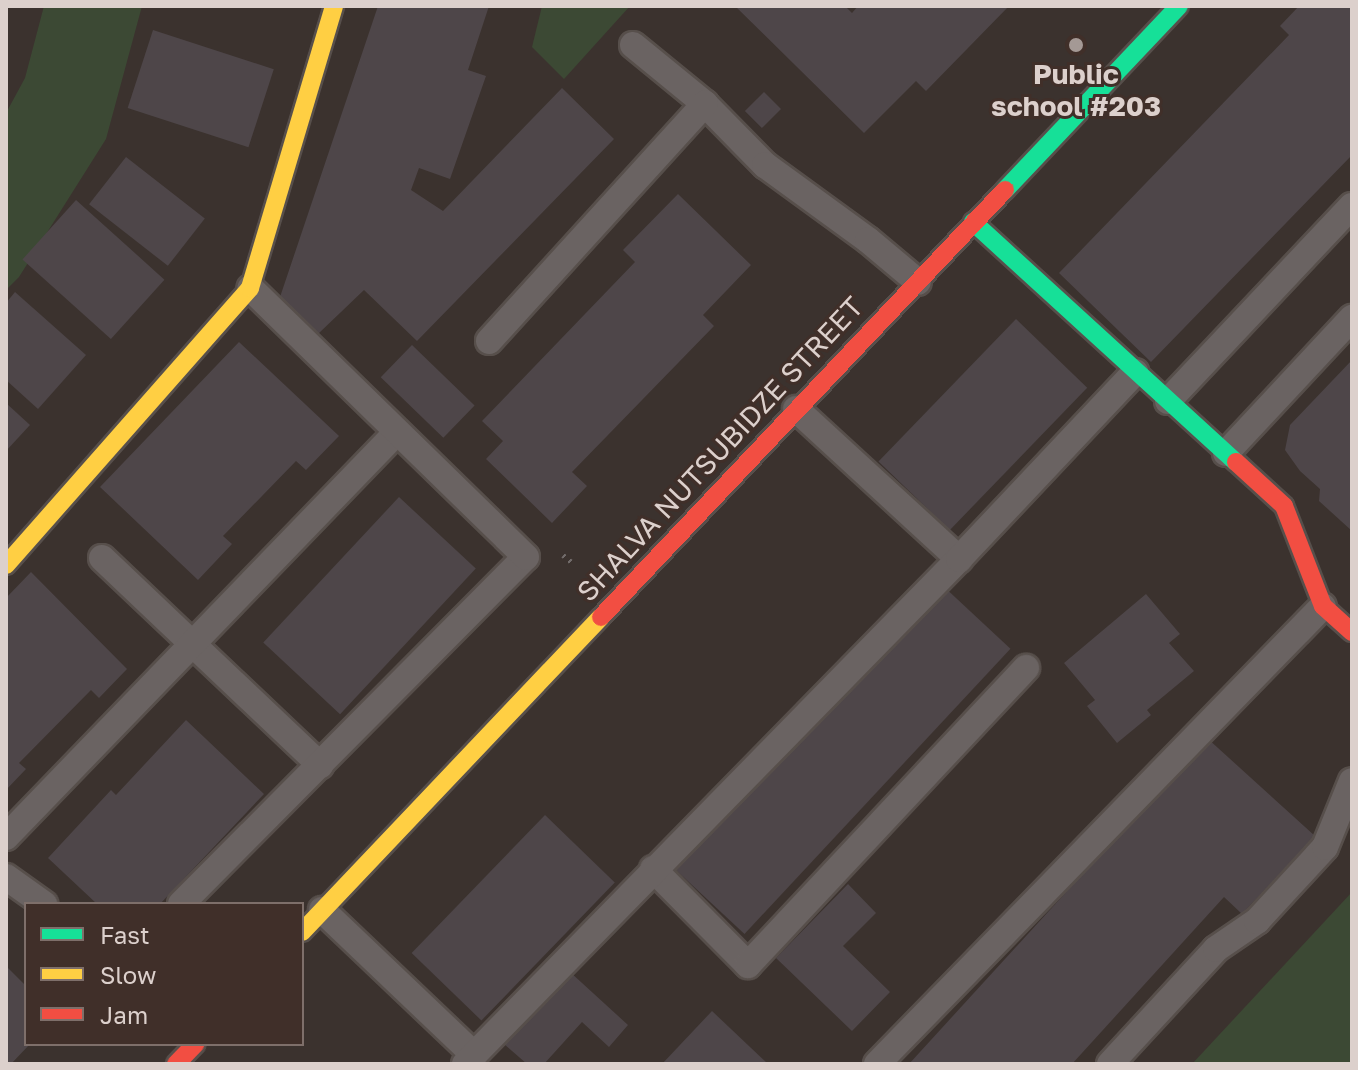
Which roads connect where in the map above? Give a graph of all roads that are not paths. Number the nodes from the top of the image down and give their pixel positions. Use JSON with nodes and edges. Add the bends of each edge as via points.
{"nodes":[{"id":1,"x":334,"y":6,"type":"edge"},
{"id":2,"x":1179,"y":6,"type":"edge"},
{"id":3,"x":633,"y":45,"type":"dead end"},
{"id":4,"x":705,"y":104,"type":"junction"},
{"id":5,"x":1352,"y":206,"type":"edge"},
{"id":6,"x":973,"y":222,"type":"junction"},
{"id":7,"x":918,"y":282,"type":"junction"},
{"id":8,"x":250,"y":288,"type":"junction"},
{"id":9,"x":1352,"y":318,"type":"edge"},
{"id":10,"x":489,"y":341,"type":"dead end"},
{"id":11,"x":1135,"y":372,"type":"junction"},
{"id":12,"x":1168,"y":401,"type":"junction"},
{"id":13,"x":796,"y":409,"type":"junction"},
{"id":14,"x":397,"y":432,"type":"junction"},
{"id":15,"x":1226,"y":453,"type":"junction"},
{"id":16,"x":102,"y":558,"type":"dead end"},
{"id":17,"x":959,"y":559,"type":"junction"},
{"id":18,"x":6,"y":565,"type":"edge"},
{"id":19,"x":1323,"y":606,"type":"junction"},
{"id":20,"x":1352,"y":632,"type":"edge"},
{"id":21,"x":192,"y":644,"type":"junction"},
{"id":22,"x":1026,"y":668,"type":"dead end"},
{"id":23,"x":320,"y":765,"type":"junction"},
{"id":24,"x":1352,"y":781,"type":"edge"},
{"id":25,"x":6,"y":837,"type":"edge"},
{"id":26,"x":653,"y":869,"type":"junction"},
{"id":27,"x":6,"y":877,"type":"edge"},
{"id":28,"x":41,"y":902,"type":"edge"},
{"id":29,"x":183,"y":902,"type":"edge"},
{"id":30,"x":322,"y":910,"type":"junction"},
{"id":31,"x":304,"y":930,"type":"edge"},
{"id":32,"x":193,"y":1046,"type":"edge"},
{"id":33,"x":469,"y":1059,"type":"edge"},
{"id":34,"x":176,"y":1064,"type":"edge"},
{"id":35,"x":877,"y":1064,"type":"edge"},
{"id":36,"x":1110,"y":1064,"type":"edge"}],
"edges":[{"from":1,"to":8,"type":"main road"},
{"from":2,"to":6,"type":"main road","name":"SHALVA NUTSUBIDZE STREET"},
{"from":3,"to":4,"type":"lane"},
{"from":4,"to":7,"type":"lane","via":[[765,165]]},
{"from":4,"to":10,"type":"lane"},
{"from":5,"to":12,"type":"lane"},
{"from":6,"to":7,"type":"main road","name":"SHALVA NUTSUBIDZE STREET"},
{"from":6,"to":11,"type":"main road"},
{"from":7,"to":13,"type":"main road","name":"SHALVA NUTSUBIDZE STREET"},
{"from":8,"to":14,"type":"lane"},
{"from":8,"to":18,"type":"main road"},
{"from":9,"to":15,"type":"lane"},
{"from":11,"to":12,"type":"main road"},
{"from":11,"to":17,"type":"lane"},
{"from":12,"to":15,"type":"main road"},
{"from":13,"to":17,"type":"lane"},
{"from":13,"to":30,"type":"main road","name":"SHALVA NUTSUBIDZE STREET"},
{"from":14,"to":21,"type":"lane"},
{"from":14,"to":23,"type":"lane","via":[[526,557]]},
{"from":15,"to":19,"type":"main road","via":[[1284,506]]},
{"from":16,"to":21,"type":"lane"},
{"from":17,"to":26,"type":"lane"},
{"from":19,"to":20,"type":"main road"},
{"from":19,"to":35,"type":"lane"},
{"from":21,"to":23,"type":"lane"},
{"from":21,"to":25,"type":"lane"},
{"from":22,"to":26,"type":"lane","via":[[748,965]]},
{"from":23,"to":29,"type":"lane"},
{"from":24,"to":36,"type":"lane","via":[[1325,847],[1257,921],[1216,949]]},
{"from":26,"to":33,"type":"lane"},
{"from":27,"to":28,"type":"lane"},
{"from":30,"to":31,"type":"main road","name":"SHALVA NUTSUBIDZE STREET"},
{"from":30,"to":33,"type":"lane"},
{"from":32,"to":34,"type":"main road"}]}
